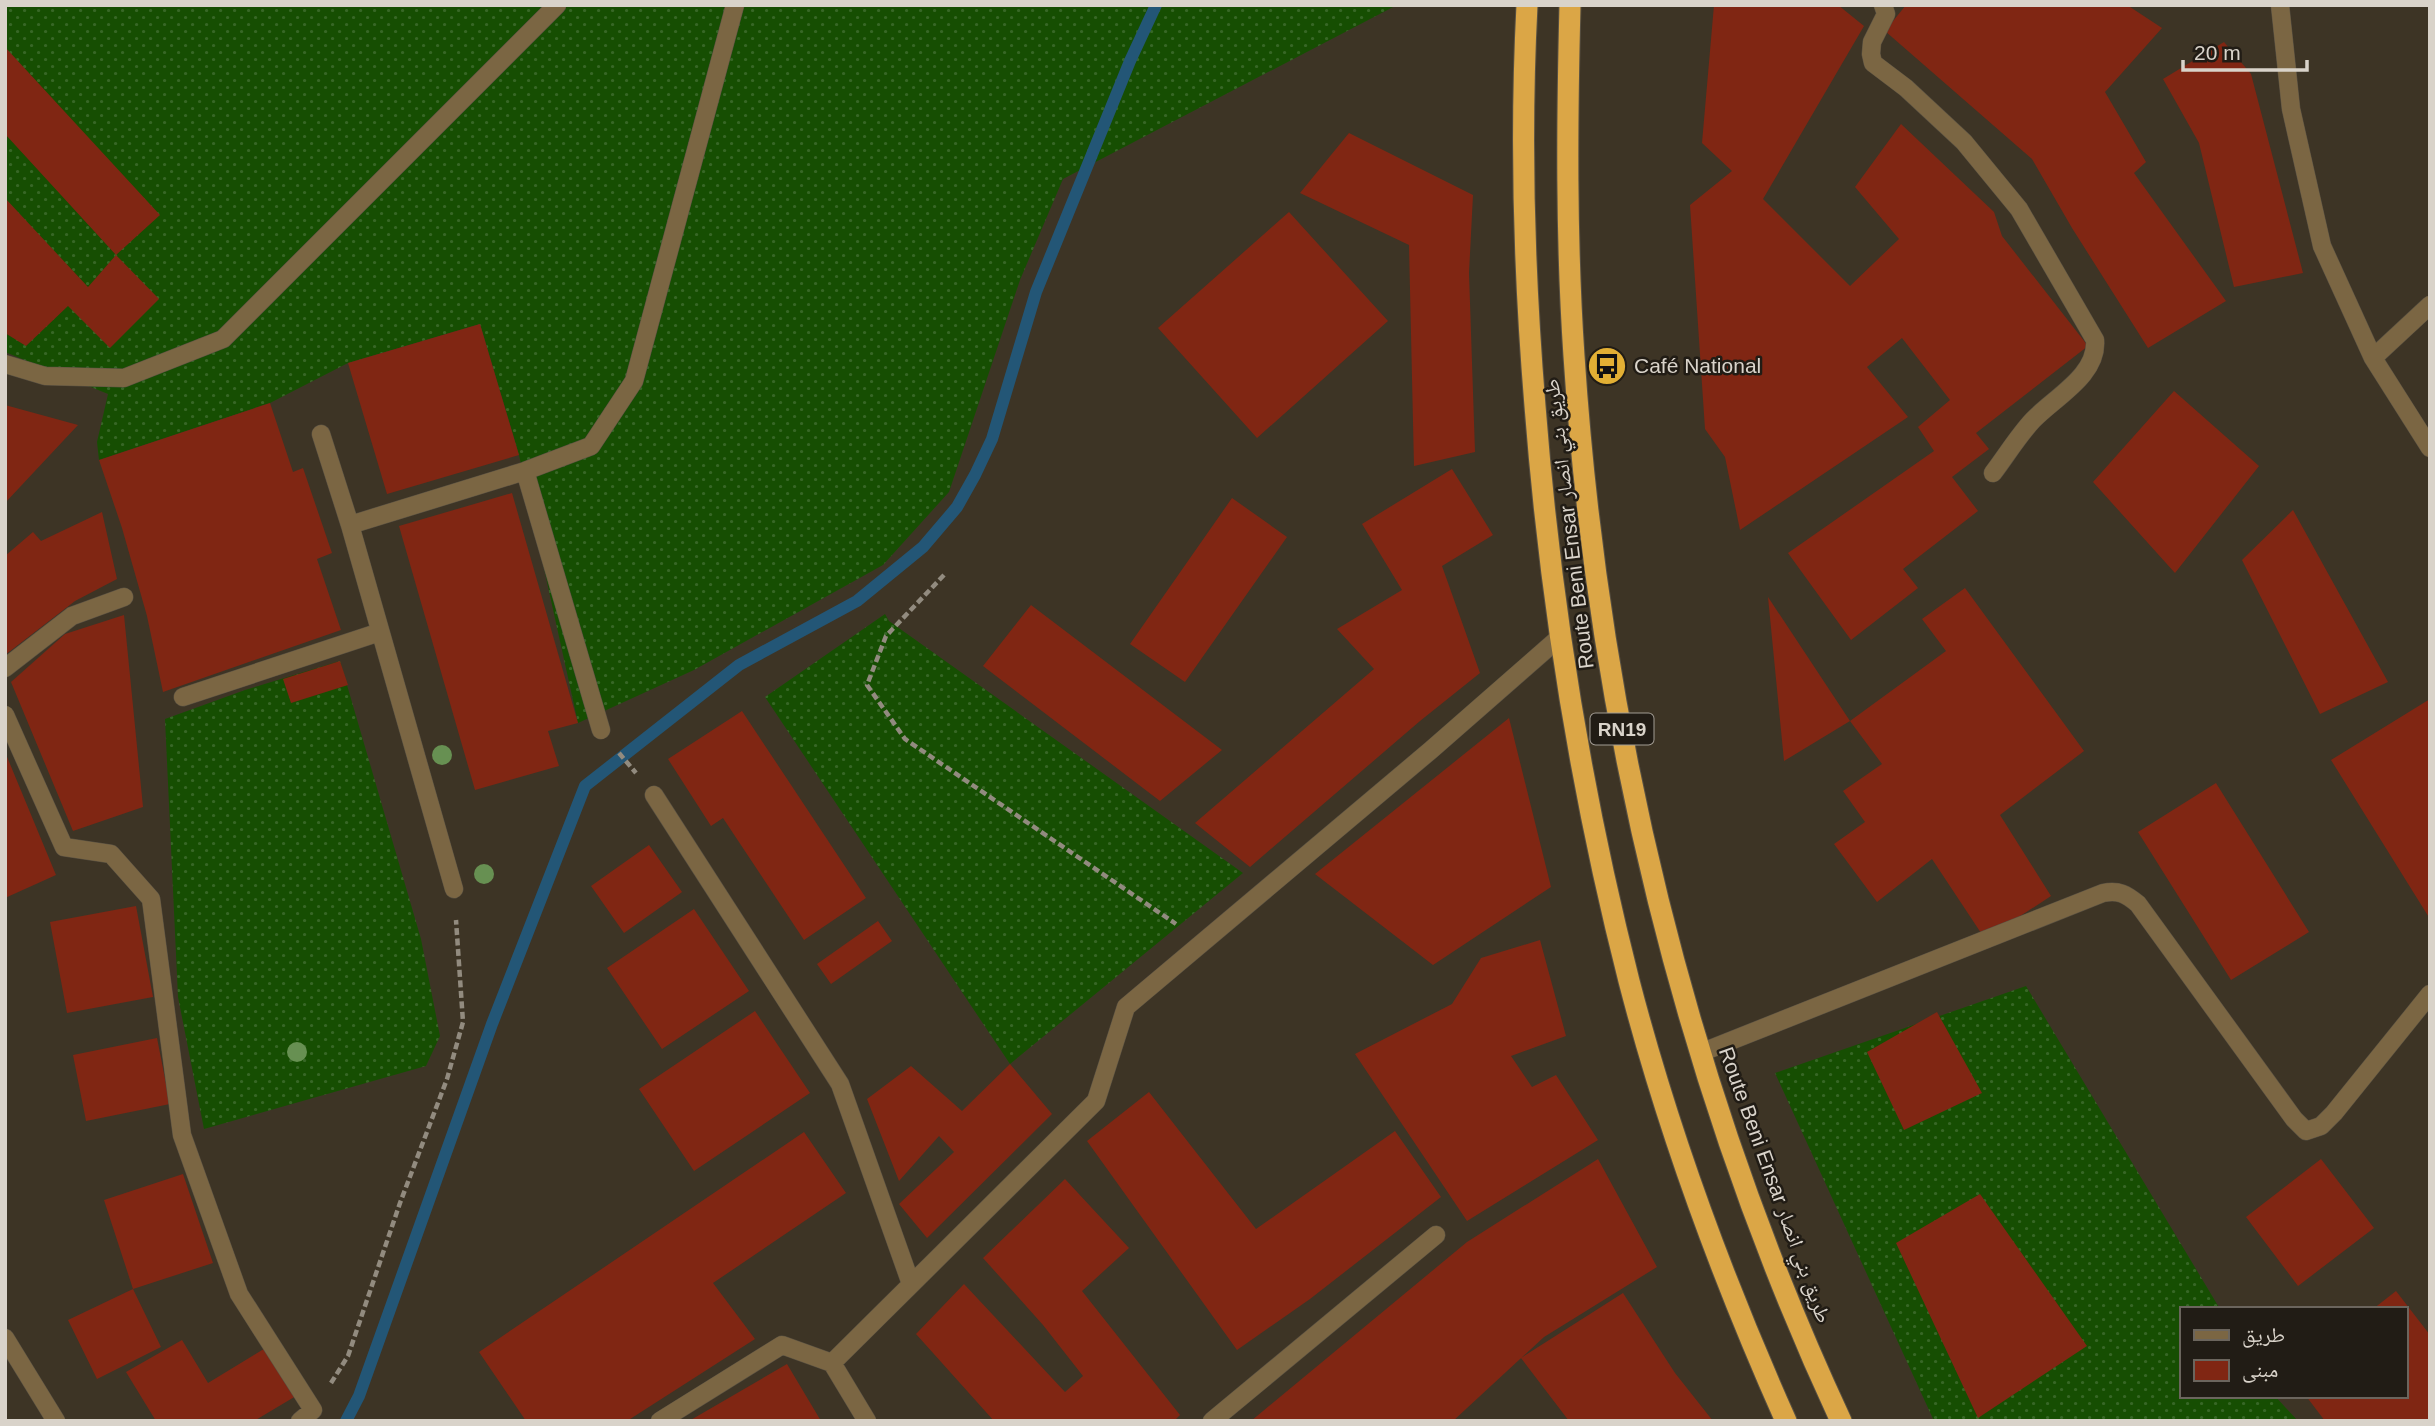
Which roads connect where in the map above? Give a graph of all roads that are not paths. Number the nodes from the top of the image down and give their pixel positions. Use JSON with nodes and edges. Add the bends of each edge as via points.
{"nodes":[{"id":1,"x":557,"y":5,"type":"edge"},
{"id":2,"x":735,"y":5,"type":"edge"},
{"id":3,"x":1527,"y":5,"type":"edge"},
{"id":4,"x":1570,"y":5,"type":"edge"},
{"id":5,"x":1883,"y":5,"type":"edge"},
{"id":6,"x":2280,"y":5,"type":"edge"},
{"id":7,"x":2430,"y":305,"type":"edge"},
{"id":8,"x":2373,"y":358,"type":"junction"},
{"id":9,"x":5,"y":364,"type":"edge"},
{"id":10,"x":321,"y":434,"type":"dead end"},
{"id":11,"x":2430,"y":448,"type":"edge"},
{"id":12,"x":525,"y":471,"type":"junction"},
{"id":13,"x":1993,"y":473,"type":"dead end"},
{"id":14,"x":349,"y":525,"type":"junction"},
{"id":15,"x":124,"y":597,"type":"dead end"},
{"id":16,"x":380,"y":632,"type":"junction"},
{"id":17,"x":1560,"y":637,"type":"junction"},
{"id":18,"x":5,"y":667,"type":"edge"},
{"id":19,"x":183,"y":698,"type":"dead end"},
{"id":20,"x":5,"y":715,"type":"edge"},
{"id":21,"x":601,"y":730,"type":"road end"},
{"id":22,"x":654,"y":795,"type":"road end"},
{"id":23,"x":454,"y":889,"type":"road end"},
{"id":24,"x":2430,"y":994,"type":"edge"},
{"id":25,"x":1700,"y":1053,"type":"junction"},
{"id":26,"x":1437,"y":1235,"type":"dead end"},
{"id":27,"x":911,"y":1284,"type":"junction"},
{"id":28,"x":5,"y":1338,"type":"edge"},
{"id":29,"x":832,"y":1363,"type":"junction"},
{"id":30,"x":306,"y":1415,"type":"edge"},
{"id":31,"x":55,"y":1421,"type":"edge"},
{"id":32,"x":660,"y":1421,"type":"edge"},
{"id":33,"x":867,"y":1421,"type":"edge"},
{"id":34,"x":1212,"y":1421,"type":"edge"},
{"id":35,"x":1786,"y":1421,"type":"edge"},
{"id":36,"x":1841,"y":1421,"type":"edge"}],
"edges":[{"from":1,"to":9,"type":"street","via":[[223,339],[124,378],[45,376]]},
{"from":2,"to":12,"type":"street","via":[[634,381],[591,446]]},
{"from":3,"to":17,"type":"highway","name":"Route Beni Ensar طريق بني انصار","number":"RN19","via":[[1524,195],[1530,344],[1541,491]]},
{"from":4,"to":25,"type":"highway","name":"Route Beni Ensar طريق بني انصار","number":"RN19","via":[[1569,248],[1590,531],[1616,704],[1652,876]]},
{"from":5,"to":13,"type":"street","via":[[1886,14],[1872,42],[1873,63],[1964,142],[2019,209],[2095,340],[2096,351],[2085,372],[2032,421]]},
{"from":6,"to":8,"type":"street","via":[[2291,109],[2322,246]]},
{"from":7,"to":8,"type":"street"},
{"from":8,"to":11,"type":"street"},
{"from":10,"to":14,"type":"street"},
{"from":12,"to":14,"type":"street"},
{"from":12,"to":21,"type":"street"},
{"from":14,"to":16,"type":"street"},
{"from":15,"to":18,"type":"street","via":[[72,616]]},
{"from":16,"to":19,"type":"street"},
{"from":16,"to":23,"type":"street"},
{"from":17,"to":27,"type":"street","via":[[1126,1007],[1096,1101]]},
{"from":17,"to":35,"type":"highway","name":"Route Beni Ensar طريق بني انصار","number":"RN19","via":[[1600,856],[1655,1071],[1710,1235]]},
{"from":20,"to":30,"type":"street","via":[[64,847],[111,854],[150,899],[182,1135],[239,1294]]},
{"from":22,"to":27,"type":"street","via":[[840,1084]]},
{"from":24,"to":25,"type":"street","via":[[2334,1113],[2321,1126],[2306,1131],[2138,904],[2116,890]]},
{"from":25,"to":36,"type":"highway","name":"Route Beni Ensar طريق بني انصار","number":"RN19","via":[[1776,1270]]},
{"from":26,"to":34,"type":"street"},
{"from":27,"to":29,"type":"street"},
{"from":28,"to":31,"type":"street"},
{"from":29,"to":32,"type":"street","via":[[782,1345]]},
{"from":29,"to":33,"type":"street"}]}
